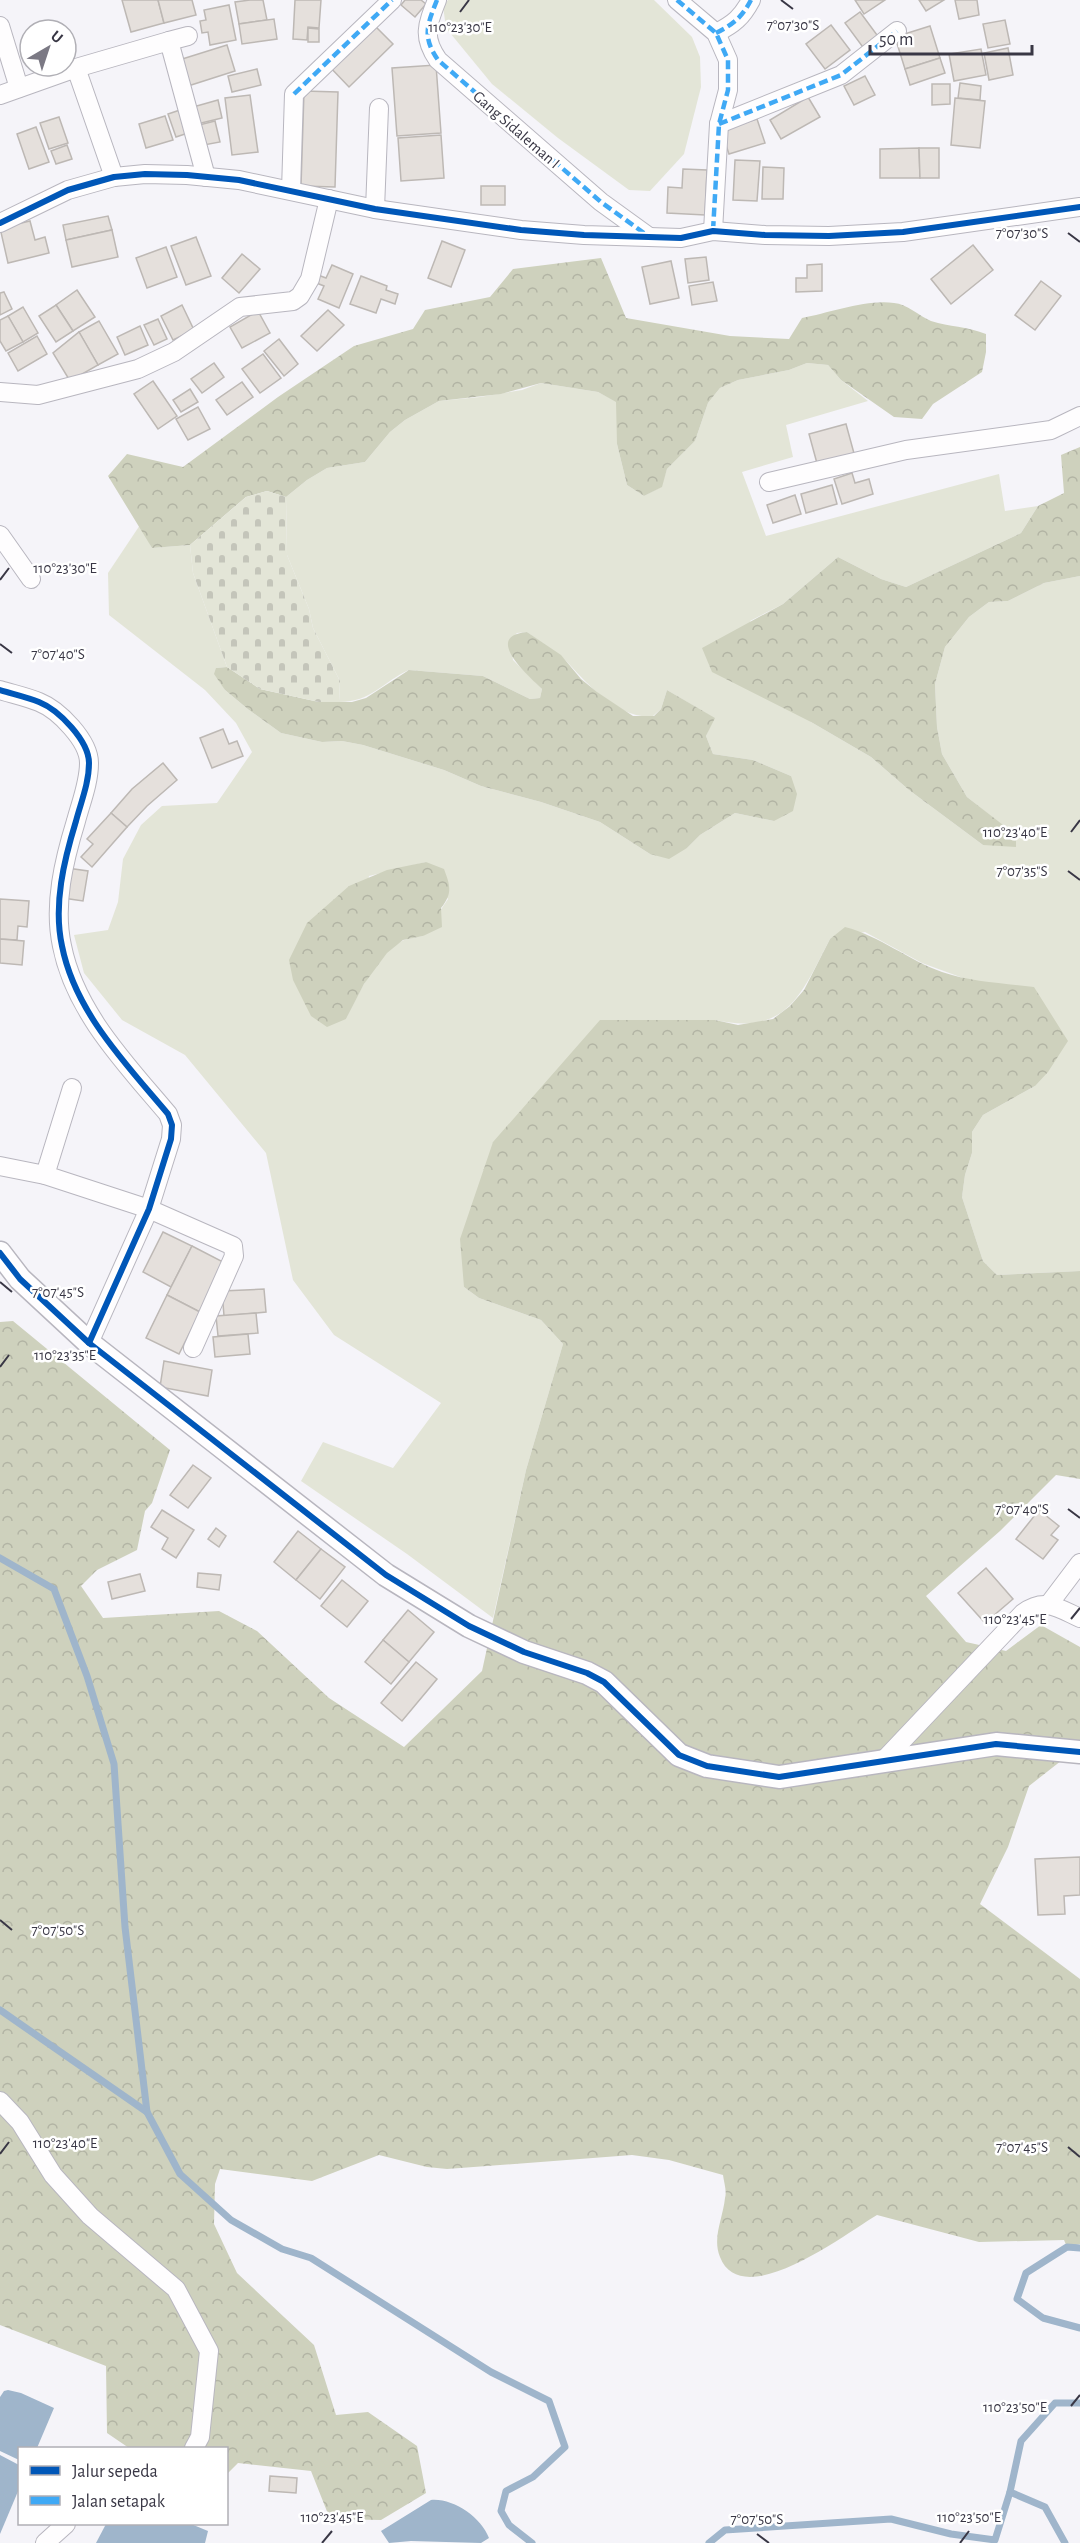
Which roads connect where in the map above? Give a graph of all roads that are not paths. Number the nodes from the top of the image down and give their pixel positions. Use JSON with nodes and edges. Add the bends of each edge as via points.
{"nodes":[{"id":1,"x":392,"y":0,"type":"edge"},
{"id":2,"x":677,"y":0,"type":"edge"},
{"id":3,"x":751,"y":0,"type":"edge"},
{"id":4,"x":434,"y":2,"type":"edge"},
{"id":5,"x":0,"y":26,"type":"edge"},
{"id":6,"x":897,"y":31,"type":"dead end"},
{"id":7,"x":716,"y":33,"type":"junction"},
{"id":8,"x":188,"y":36,"type":"dead end"},
{"id":9,"x":169,"y":41,"type":"junction"},
{"id":10,"x":78,"y":67,"type":"edge"},
{"id":11,"x":78,"y":74,"type":"edge"},
{"id":12,"x":48,"y":78,"type":"edge"},
{"id":13,"x":19,"y":88,"type":"junction"},
{"id":14,"x":0,"y":95,"type":"edge"},
{"id":15,"x":379,"y":108,"type":"dead end"},
{"id":16,"x":719,"y":124,"type":"junction"},
{"id":17,"x":114,"y":177,"type":"junction"},
{"id":18,"x":206,"y":177,"type":"junction"},
{"id":19,"x":291,"y":190,"type":"junction"},
{"id":20,"x":329,"y":199,"type":"junction"},
{"id":21,"x":1080,"y":207,"type":"edge"},
{"id":22,"x":375,"y":209,"type":"junction"},
{"id":23,"x":0,"y":224,"type":"edge"},
{"id":24,"x":713,"y":231,"type":"junction"},
{"id":25,"x":648,"y":236,"type":"junction"},
{"id":26,"x":0,"y":392,"type":"edge"},
{"id":27,"x":1080,"y":416,"type":"edge"},
{"id":28,"x":769,"y":482,"type":"dead end"},
{"id":29,"x":0,"y":535,"type":"edge"},
{"id":30,"x":31,"y":579,"type":"dead end"},
{"id":31,"x":0,"y":690,"type":"edge"},
{"id":32,"x":72,"y":1088,"type":"dead end"},
{"id":33,"x":0,"y":1166,"type":"edge"},
{"id":34,"x":45,"y":1175,"type":"junction"},
{"id":35,"x":149,"y":1209,"type":"junction"},
{"id":36,"x":0,"y":1253,"type":"edge"},
{"id":37,"x":89,"y":1343,"type":"junction"},
{"id":38,"x":193,"y":1348,"type":"dead end"},
{"id":39,"x":1080,"y":1563,"type":"edge"},
{"id":40,"x":1049,"y":1604,"type":"junction"},
{"id":41,"x":1080,"y":1618,"type":"edge"},
{"id":42,"x":1080,"y":1752,"type":"edge"},
{"id":43,"x":882,"y":1762,"type":"junction"},
{"id":44,"x":0,"y":2101,"type":"edge"},
{"id":45,"x":195,"y":2447,"type":"edge"},
{"id":46,"x":64,"y":2525,"type":"edge"},
{"id":47,"x":45,"y":2543,"type":"edge"}],
"edges":[{"from":1,"to":19,"type":"street","via":[[294,94]]},
{"from":2,"to":7,"type":"street"},
{"from":3,"to":7,"type":"street","via":[[743,16]]},
{"from":4,"to":25,"type":"street","name":"Gang Sidaleman I","via":[[427,28],[428,46],[438,60],[601,202]]},
{"from":5,"to":13,"type":"street"},
{"from":6,"to":16,"type":"street","via":[[841,75]]},
{"from":7,"to":16,"type":"street","via":[[729,72]]},
{"from":8,"to":9,"type":"street"},
{"from":9,"to":10,"type":"street"},
{"from":9,"to":18,"type":"street"},
{"from":11,"to":17,"type":"street"},
{"from":12,"to":13,"type":"street"},
{"from":13,"to":14,"type":"street"},
{"from":15,"to":22,"type":"street"},
{"from":16,"to":24,"type":"street"},
{"from":17,"to":18,"type":"street"},
{"from":17,"to":23,"type":"street","via":[[68,190]]},
{"from":18,"to":19,"type":"street"},
{"from":19,"to":20,"type":"street"},
{"from":20,"to":22,"type":"street"},
{"from":20,"to":26,"type":"street","via":[[310,279],[293,301],[240,307],[174,352],[138,369],[38,395]]},
{"from":21,"to":24,"type":"street","via":[[903,232],[829,236]]},
{"from":22,"to":25,"type":"street","via":[[521,230]]},
{"from":24,"to":25,"type":"street","via":[[681,238]]},
{"from":27,"to":28,"type":"street","via":[[1051,430],[906,450]]},
{"from":29,"to":30,"type":"street"},
{"from":31,"to":35,"type":"street","via":[[51,708],[86,748],[86,785],[67,849],[59,904],[61,945],[87,1012],[168,1114],[172,1125]]},
{"from":32,"to":34,"type":"street"},
{"from":33,"to":34,"type":"street"},
{"from":34,"to":35,"type":"street"},
{"from":35,"to":37,"type":"street"},
{"from":35,"to":38,"type":"street","via":[[233,1246],[234,1256]]},
{"from":36,"to":37,"type":"street","via":[[20,1279]]},
{"from":37,"to":43,"type":"street","via":[[386,1575],[470,1626],[604,1683],[679,1755],[707,1766],[779,1777]]},
{"from":39,"to":40,"type":"street"},
{"from":40,"to":41,"type":"street"},
{"from":40,"to":43,"type":"street","via":[[1034,1605],[1023,1612]]},
{"from":42,"to":43,"type":"street","via":[[996,1744]]},
{"from":44,"to":45,"type":"street","via":[[20,2122],[53,2175],[90,2216],[176,2289],[208,2351],[200,2438]]},
{"from":46,"to":47,"type":"street"}]}
